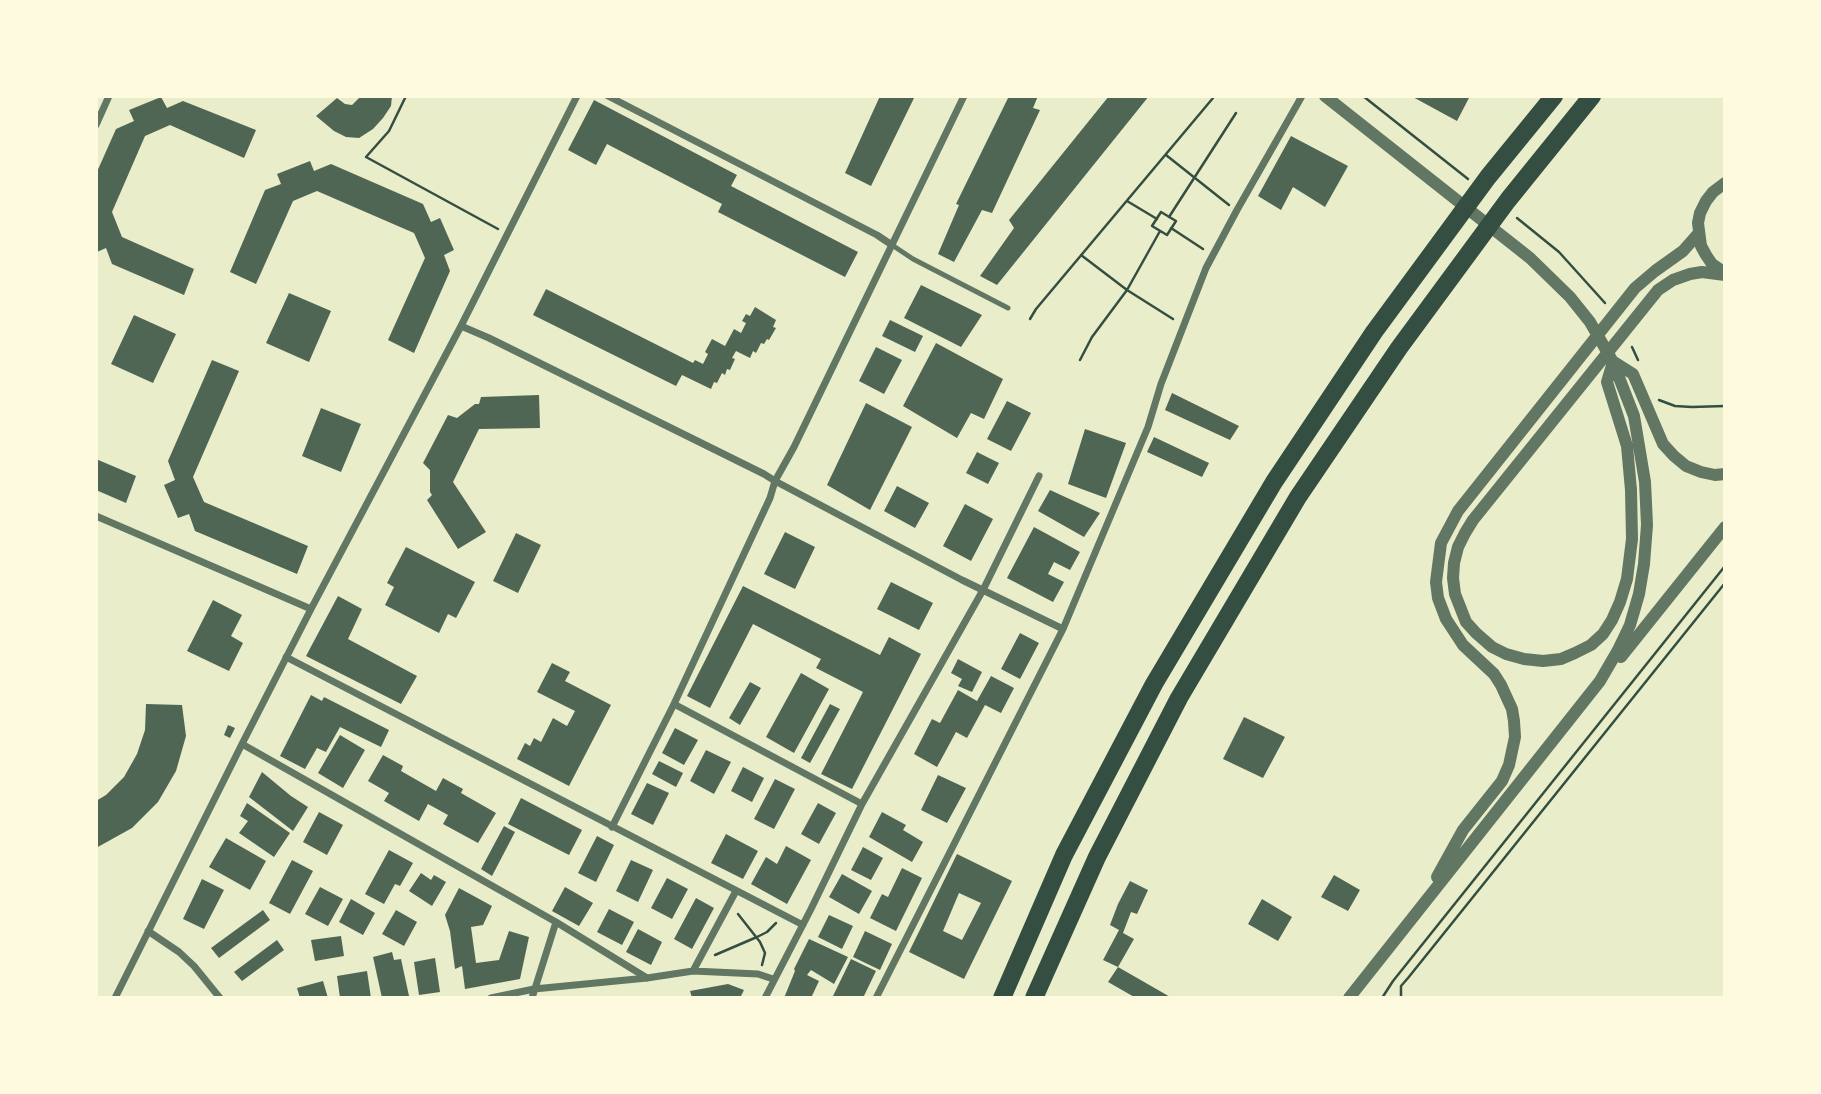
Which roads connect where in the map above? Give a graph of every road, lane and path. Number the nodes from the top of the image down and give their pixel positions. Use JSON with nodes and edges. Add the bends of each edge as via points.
{"nodes":[{"id":1,"x":109,"y":96,"type":"edge"},
{"id":2,"x":406,"y":96,"type":"edge"},
{"id":3,"x":577,"y":96,"type":"edge"},
{"id":4,"x":608,"y":96,"type":"edge"},
{"id":5,"x":964,"y":96,"type":"edge"},
{"id":6,"x":1302,"y":96,"type":"edge"},
{"id":7,"x":1325,"y":96,"type":"edge"},
{"id":8,"x":1363,"y":96,"type":"edge"},
{"id":9,"x":1554,"y":96,"type":"edge"},
{"id":10,"x":1592,"y":96,"type":"edge"},
{"id":11,"x":1213,"y":98,"type":"edge"},
{"id":12,"x":1236,"y":113,"type":"dead end"},
{"id":13,"x":96,"y":125,"type":"edge"},
{"id":14,"x":1166,"y":155,"type":"junction"},
{"id":15,"x":1461,"y":173,"type":"dead end"},
{"id":16,"x":1194,"y":178,"type":"junction"},
{"id":17,"x":1725,"y":183,"type":"edge"},
{"id":18,"x":1126,"y":201,"type":"junction"},
{"id":19,"x":1237,"y":209,"type":"junction"},
{"id":20,"x":1169,"y":217,"type":"junction"},
{"id":21,"x":1157,"y":219,"type":"junction"},
{"id":22,"x":1520,"y":221,"type":"dead end"},
{"id":23,"x":1171,"y":228,"type":"junction"},
{"id":24,"x":1160,"y":231,"type":"junction"},
{"id":25,"x":508,"y":234,"type":"junction"},
{"id":26,"x":1698,"y":234,"type":"junction"},
{"id":27,"x":892,"y":245,"type":"junction"},
{"id":28,"x":1213,"y":254,"type":"junction"},
{"id":29,"x":1081,"y":256,"type":"junction"},
{"id":30,"x":1725,"y":274,"type":"edge"},
{"id":31,"x":1127,"y":290,"type":"junction"},
{"id":32,"x":1606,"y":305,"type":"dead end"},
{"id":33,"x":1008,"y":308,"type":"dead end"},
{"id":34,"x":1030,"y":319,"type":"dead end"},
{"id":35,"x":461,"y":326,"type":"junction"},
{"id":36,"x":1183,"y":326,"type":"junction"},
{"id":37,"x":1080,"y":360,"type":"dead end"},
{"id":38,"x":1614,"y":362,"type":"junction"},
{"id":39,"x":1652,"y":392,"type":"dead end"},
{"id":40,"x":1725,"y":406,"type":"edge"},
{"id":41,"x":1725,"y":474,"type":"edge"},
{"id":42,"x":1039,"y":476,"type":"dead end"},
{"id":43,"x":775,"y":481,"type":"junction"},
{"id":44,"x":96,"y":516,"type":"edge"},
{"id":45,"x":1725,"y":527,"type":"edge"},
{"id":46,"x":1725,"y":566,"type":"edge"},
{"id":47,"x":1725,"y":583,"type":"edge"},
{"id":48,"x":983,"y":590,"type":"junction"},
{"id":49,"x":311,"y":609,"type":"junction"},
{"id":50,"x":1063,"y":629,"type":"junction"},
{"id":51,"x":286,"y":657,"type":"junction"},
{"id":52,"x":1600,"y":681,"type":"junction"},
{"id":53,"x":674,"y":704,"type":"junction"},
{"id":54,"x":242,"y":744,"type":"junction"},
{"id":55,"x":862,"y":804,"type":"junction"},
{"id":56,"x":612,"y":827,"type":"junction"},
{"id":57,"x":736,"y":891,"type":"junction"},
{"id":58,"x":733,"y":907,"type":"dead end"},
{"id":59,"x":1421,"y":907,"type":"junction"},
{"id":60,"x":782,"y":914,"type":"junction"},
{"id":61,"x":556,"y":922,"type":"junction"},
{"id":62,"x":803,"y":925,"type":"junction"},
{"id":63,"x":148,"y":931,"type":"junction"},
{"id":64,"x":757,"y":937,"type":"junction"},
{"id":65,"x":707,"y":958,"type":"dead end"},
{"id":66,"x":693,"y":971,"type":"junction"},
{"id":67,"x":758,"y":974,"type":"junction"},
{"id":68,"x":647,"y":978,"type":"junction"},
{"id":69,"x":773,"y":979,"type":"junction"},
{"id":70,"x":1393,"y":981,"type":"junction"},
{"id":71,"x":1401,"y":986,"type":"junction"},
{"id":72,"x":533,"y":993,"type":"edge"},
{"id":73,"x":116,"y":998,"type":"edge"},
{"id":74,"x":220,"y":998,"type":"edge"},
{"id":75,"x":491,"y":998,"type":"edge"},
{"id":76,"x":765,"y":998,"type":"edge"},
{"id":77,"x":876,"y":998,"type":"edge"},
{"id":78,"x":1002,"y":998,"type":"edge"},
{"id":79,"x":1034,"y":998,"type":"edge"},
{"id":80,"x":1349,"y":998,"type":"edge"},
{"id":81,"x":1382,"y":998,"type":"edge"},
{"id":82,"x":1401,"y":998,"type":"edge"}],
"edges":[{"from":1,"to":13,"type":"street"},
{"from":2,"to":25,"type":"path","via":[[389,131],[366,157]]},
{"from":3,"to":25,"type":"street"},
{"from":4,"to":27,"type":"street"},
{"from":5,"to":27,"type":"street"},
{"from":6,"to":19,"type":"street"},
{"from":7,"to":38,"type":"street","via":[[1530,258],[1570,297]]},
{"from":8,"to":15,"type":"path"},
{"from":9,"to":78,"type":"highway","via":[[1382,320],[1274,482],[1154,684],[1063,855]]},
{"from":10,"to":79,"type":"highway","via":[[1399,348],[1298,497],[1179,698],[1097,857]]},
{"from":11,"to":14,"type":"path"},
{"from":12,"to":16,"type":"path"},
{"from":14,"to":16,"type":"path"},
{"from":14,"to":18,"type":"path"},
{"from":16,"to":19,"type":"path"},
{"from":16,"to":20,"type":"path"},
{"from":17,"to":26,"type":"street","via":[[1700,212]]},
{"from":18,"to":21,"type":"path"},
{"from":18,"to":29,"type":"path"},
{"from":19,"to":28,"type":"street"},
{"from":20,"to":21,"type":"path","via":[[1161,212]]},
{"from":20,"to":23,"type":"path","via":[[1175,221]]},
{"from":21,"to":24,"type":"path","via":[[1152,226]]},
{"from":22,"to":32,"type":"path","via":[[1559,252]]},
{"from":23,"to":24,"type":"path","via":[[1167,235]]},
{"from":23,"to":28,"type":"path"},
{"from":24,"to":31,"type":"path"},
{"from":25,"to":35,"type":"street"},
{"from":26,"to":30,"type":"street","via":[[1712,264]]},
{"from":26,"to":59,"type":"street","via":[[1684,251],[1635,288],[1458,511],[1441,543],[1436,582],[1446,619],[1463,645],[1502,685],[1515,737],[1502,781],[1463,830]]},
{"from":27,"to":33,"type":"lane"},
{"from":27,"to":43,"type":"street"},
{"from":28,"to":36,"type":"street"},
{"from":29,"to":31,"type":"path"},
{"from":29,"to":34,"type":"path"},
{"from":30,"to":38,"type":"street","via":[[1690,274],[1658,290],[1465,533],[1454,563],[1455,594],[1466,622],[1506,654],[1543,661],[1575,653],[1603,634],[1620,602],[1632,539],[1632,503],[1627,446],[1607,382]]},
{"from":31,"to":36,"type":"path"},
{"from":31,"to":37,"type":"path"},
{"from":35,"to":43,"type":"street"},
{"from":35,"to":49,"type":"street"},
{"from":36,"to":50,"type":"street","via":[[1148,427]]},
{"from":38,"to":41,"type":"street","via":[[1633,374],[1663,444],[1674,456],[1686,466]]},
{"from":38,"to":52,"type":"street","via":[[1633,416],[1647,525],[1639,594],[1630,625]]},
{"from":39,"to":40,"type":"path","via":[[1660,401],[1675,406]]},
{"from":42,"to":48,"type":"street"},
{"from":43,"to":48,"type":"street"},
{"from":43,"to":53,"type":"street"},
{"from":44,"to":49,"type":"street"},
{"from":45,"to":52,"type":"street"},
{"from":46,"to":70,"type":"path"},
{"from":47,"to":71,"type":"path"},
{"from":48,"to":50,"type":"street"},
{"from":48,"to":55,"type":"street"},
{"from":49,"to":51,"type":"street"},
{"from":50,"to":77,"type":"street"},
{"from":51,"to":54,"type":"street"},
{"from":51,"to":56,"type":"street"},
{"from":52,"to":59,"type":"street"},
{"from":53,"to":55,"type":"street"},
{"from":53,"to":56,"type":"street"},
{"from":54,"to":61,"type":"street"},
{"from":54,"to":63,"type":"street"},
{"from":55,"to":62,"type":"street"},
{"from":56,"to":57,"type":"street"},
{"from":57,"to":60,"type":"street"},
{"from":57,"to":66,"type":"street"},
{"from":58,"to":64,"type":"path"},
{"from":59,"to":80,"type":"street"},
{"from":60,"to":62,"type":"street"},
{"from":60,"to":64,"type":"path"},
{"from":61,"to":68,"type":"street"},
{"from":61,"to":72,"type":"street"},
{"from":62,"to":69,"type":"street"},
{"from":63,"to":73,"type":"street"},
{"from":63,"to":74,"type":"street","via":[[179,952]]},
{"from":64,"to":65,"type":"path"},
{"from":64,"to":67,"type":"path","via":[[765,953]]},
{"from":66,"to":67,"type":"street"},
{"from":66,"to":68,"type":"street"},
{"from":67,"to":69,"type":"street"},
{"from":68,"to":72,"type":"street"},
{"from":69,"to":76,"type":"street"},
{"from":70,"to":71,"type":"path"},
{"from":70,"to":81,"type":"path"},
{"from":71,"to":82,"type":"path"},
{"from":72,"to":75,"type":"street"}]}
